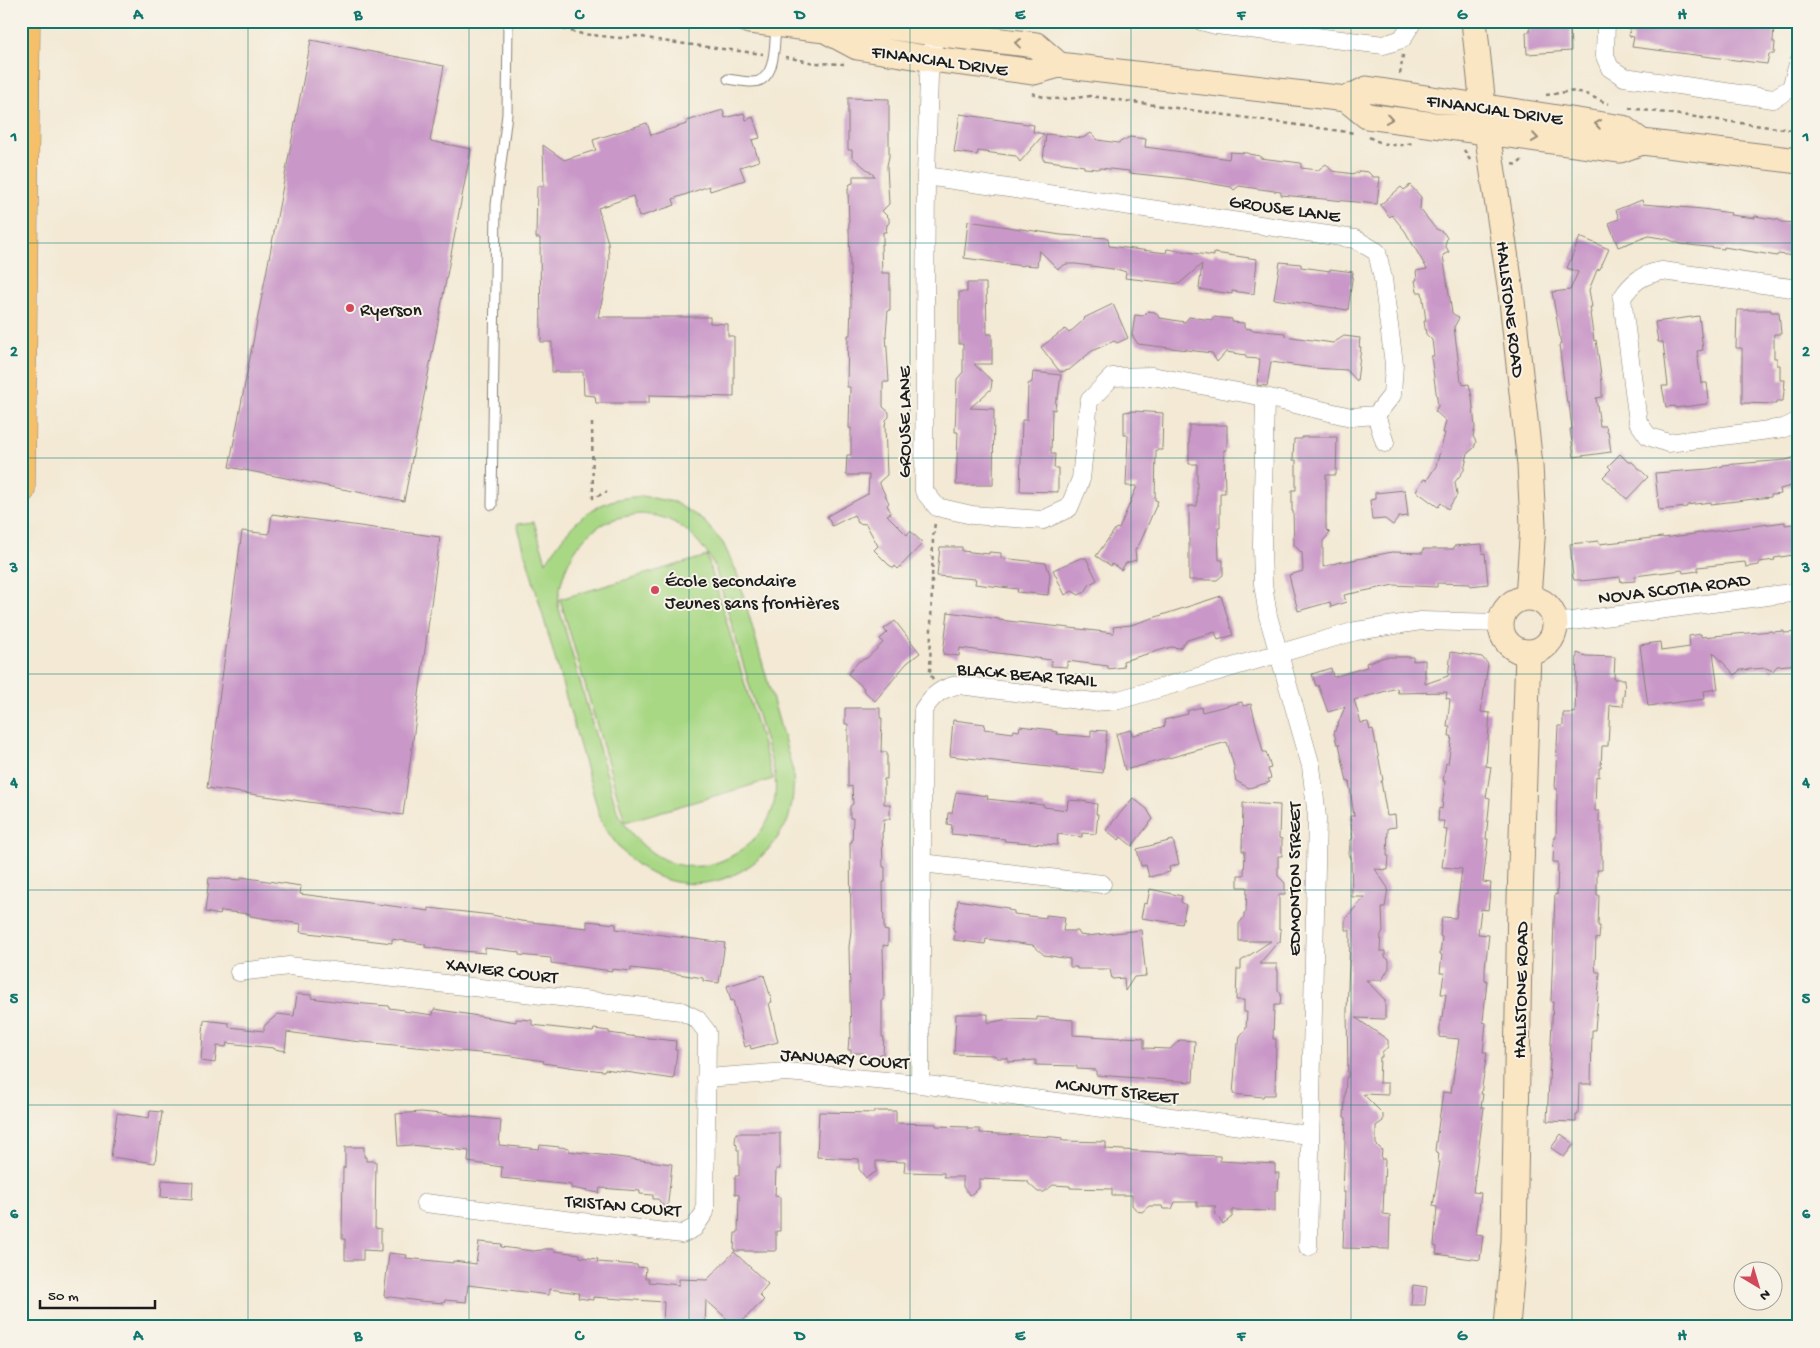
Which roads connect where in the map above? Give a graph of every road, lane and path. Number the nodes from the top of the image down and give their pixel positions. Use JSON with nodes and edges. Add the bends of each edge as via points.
{"nodes":[{"id":1,"x":26,"y":21,"type":"edge"},
{"id":2,"x":508,"y":21,"type":"edge"},
{"id":3,"x":532,"y":21,"type":"edge"},
{"id":4,"x":749,"y":21,"type":"edge"},
{"id":5,"x":1201,"y":21,"type":"edge"},
{"id":6,"x":1413,"y":21,"type":"edge"},
{"id":7,"x":1474,"y":21,"type":"edge"},
{"id":8,"x":1606,"y":21,"type":"edge"},
{"id":9,"x":777,"y":23,"type":"edge"},
{"id":10,"x":935,"y":27,"type":"edge"},
{"id":11,"x":825,"y":30,"type":"junction"},
{"id":12,"x":772,"y":55,"type":"junction"},
{"id":13,"x":932,"y":59,"type":"junction"},
{"id":14,"x":1799,"y":62,"type":"edge"},
{"id":15,"x":853,"y":65,"type":"dead end"},
{"id":16,"x":1059,"y":65,"type":"junction"},
{"id":17,"x":728,"y":79,"type":"dead end"},
{"id":18,"x":1030,"y":92,"type":"dead end"},
{"id":19,"x":1543,"y":95,"type":"dead end"},
{"id":20,"x":1346,"y":99,"type":"junction"},
{"id":21,"x":1611,"y":105,"type":"dead end"},
{"id":22,"x":1483,"y":106,"type":"junction"},
{"id":23,"x":1621,"y":107,"type":"dead end"},
{"id":24,"x":1799,"y":131,"type":"edge"},
{"id":25,"x":1487,"y":132,"type":"junction"},
{"id":26,"x":1418,"y":142,"type":"dead end"},
{"id":27,"x":1642,"y":142,"type":"junction"},
{"id":28,"x":1459,"y":146,"type":"dead end"},
{"id":29,"x":1528,"y":156,"type":"dead end"},
{"id":30,"x":1470,"y":161,"type":"dead end"},
{"id":31,"x":1799,"y":161,"type":"edge"},
{"id":32,"x":1517,"y":165,"type":"dead end"},
{"id":33,"x":926,"y":176,"type":"junction"},
{"id":34,"x":1799,"y":289,"type":"edge"},
{"id":35,"x":1265,"y":397,"type":"junction"},
{"id":36,"x":1376,"y":415,"type":"junction"},
{"id":37,"x":1799,"y":421,"type":"edge"},
{"id":38,"x":592,"y":423,"type":"dead end"},
{"id":39,"x":1385,"y":443,"type":"dead end"},
{"id":40,"x":21,"y":490,"type":"edge"},
{"id":41,"x":607,"y":492,"type":"dead end"},
{"id":42,"x":492,"y":505,"type":"dead end"},
{"id":43,"x":938,"y":507,"type":"junction"},
{"id":44,"x":1799,"y":592,"type":"edge"},
{"id":45,"x":1528,"y":598,"type":"junction"},
{"id":46,"x":1501,"y":622,"type":"junction"},
{"id":47,"x":1556,"y":623,"type":"junction"},
{"id":48,"x":1528,"y":652,"type":"junction"},
{"id":49,"x":1279,"y":653,"type":"junction"},
{"id":50,"x":941,"y":690,"type":"junction"},
{"id":51,"x":922,"y":863,"type":"junction"},
{"id":52,"x":1102,"y":884,"type":"dead end"},
{"id":53,"x":239,"y":972,"type":"dead end"},
{"id":54,"x":706,"y":1078,"type":"junction"},
{"id":55,"x":920,"y":1084,"type":"junction"},
{"id":56,"x":1309,"y":1135,"type":"junction"},
{"id":57,"x":425,"y":1203,"type":"dead end"},
{"id":58,"x":1308,"y":1247,"type":"dead end"},
{"id":59,"x":1507,"y":1327,"type":"edge"}],
"edges":[{"from":1,"to":40,"type":"highway"},
{"from":2,"to":42,"type":"lane","via":[[507,114],[496,205]]},
{"from":3,"to":12,"type":"path","via":[[582,34],[620,38],[636,36]]},
{"from":4,"to":9,"type":"street","name":"FINANCIAL DRIVE"},
{"from":5,"to":6,"type":"street","via":[[1384,45],[1402,38]]},
{"from":7,"to":22,"type":"street","name":"HALLSTONE ROAD"},
{"from":8,"to":14,"type":"street","via":[[1605,56],[1610,68],[1624,77],[1773,100],[1791,88]]},
{"from":9,"to":11,"type":"street","name":"FINANCIAL DRIVE"},
{"from":9,"to":12,"type":"lane"},
{"from":10,"to":11,"type":"street","name":"FINANCIAL DRIVE","via":[[855,22]]},
{"from":10,"to":13,"type":"street","name":"GROUSE LANE"},
{"from":16,"to":10,"type":"street","name":"FINANCIAL DRIVE","one_way":true,"via":[[1036,45]]},
{"from":11,"to":13,"type":"street","name":"FINANCIAL DRIVE","via":[[857,47]]},
{"from":12,"to":15,"type":"path","via":[[815,63]]},
{"from":12,"to":17,"type":"lane","via":[[771,68],[765,78],[753,82]]},
{"from":13,"to":16,"type":"street","name":"FINANCIAL DRIVE","via":[[1034,72]]},
{"from":13,"to":33,"type":"street","name":"GROUSE LANE"},
{"from":16,"to":20,"type":"street","name":"FINANCIAL DRIVE"},
{"from":18,"to":26,"type":"path","via":[[1045,98],[1064,100],[1090,96],[1326,128],[1364,134],[1376,141],[1402,146]]},
{"from":19,"to":21,"type":"path","via":[[1564,91],[1582,93]]},
{"from":20,"to":22,"type":"street","name":"FINANCIAL DRIVE","via":[[1367,89]]},
{"from":20,"to":25,"type":"street","name":"FINANCIAL DRIVE","one_way":true,"via":[[1366,116]]},
{"from":22,"to":25,"type":"street","name":"HALLSTONE ROAD"},
{"from":27,"to":22,"type":"street","name":"FINANCIAL DRIVE","one_way":true,"via":[[1623,128]]},
{"from":23,"to":24,"type":"path"},
{"from":25,"to":27,"type":"street","name":"FINANCIAL DRIVE","one_way":true,"via":[[1620,150]]},
{"from":25,"to":45,"type":"street","name":"HALLSTONE ROAD","via":[[1512,292],[1531,474],[1533,525]]},
{"from":27,"to":31,"type":"street","name":"FINANCIAL DRIVE"},
{"from":28,"to":30,"type":"path"},
{"from":29,"to":32,"type":"path"},
{"from":33,"to":36,"type":"street","name":"GROUSE LANE","via":[[1355,239],[1377,252],[1394,364],[1392,395]]},
{"from":33,"to":43,"type":"street","name":"GROUSE LANE","via":[[924,491]]},
{"from":34,"to":37,"type":"street","via":[[1662,272],[1648,273],[1628,288],[1622,298],[1638,422],[1648,436],[1668,443],[1784,428]]},
{"from":35,"to":36,"type":"street","via":[[1351,417]]},
{"from":35,"to":43,"type":"street","via":[[1152,376],[1112,377],[1089,401],[1082,479],[1069,508],[1043,520],[972,515]]},
{"from":35,"to":49,"type":"street","name":"EDMONTON STREET","via":[[1263,584]]},
{"from":36,"to":39,"type":"street"},
{"from":38,"to":41,"type":"path","via":[[593,498]]},
{"from":43,"to":50,"type":"path","via":[[933,537],[930,674]]},
{"from":44,"to":47,"type":"street","name":"NOVA SCOTIA ROAD"},
{"from":45,"to":46,"type":"street","via":[[1510,605]]},
{"from":45,"to":47,"type":"street","via":[[1546,604]]},
{"from":46,"to":48,"type":"street","via":[[1503,635],[1510,646]]},
{"from":46,"to":49,"type":"street","name":"BLACK BEAR TRAIL","via":[[1421,621],[1356,631]]},
{"from":47,"to":48,"type":"street","via":[[1554,635],[1546,646]]},
{"from":48,"to":59,"type":"street","name":"HALLSTONE ROAD","via":[[1514,1242]]},
{"from":49,"to":50,"type":"street","name":"BLACK BEAR TRAIL","via":[[1119,700],[1094,702],[959,685]]},
{"from":49,"to":56,"type":"street","name":"EDMONTON STREET","via":[[1311,766],[1317,817]]},
{"from":50,"to":51,"type":"street","name":"BLACK BEAR TRAIL","via":[[923,710]]},
{"from":51,"to":52,"type":"street"},
{"from":51,"to":55,"type":"street","name":"BLACK BEAR TRAIL"},
{"from":53,"to":54,"type":"street","name":"XAVIER COURT","via":[[289,966],[681,1011],[697,1019],[707,1032]]},
{"from":54,"to":55,"type":"street","name":"JANUARY COURT","via":[[787,1072]]},
{"from":54,"to":57,"type":"street","name":"TRISTAN COURT","via":[[706,1212],[694,1228],[682,1234]]},
{"from":55,"to":56,"type":"street","name":"MCNUTT STREET"},
{"from":56,"to":58,"type":"street","name":"EDMONTON STREET"}]}
